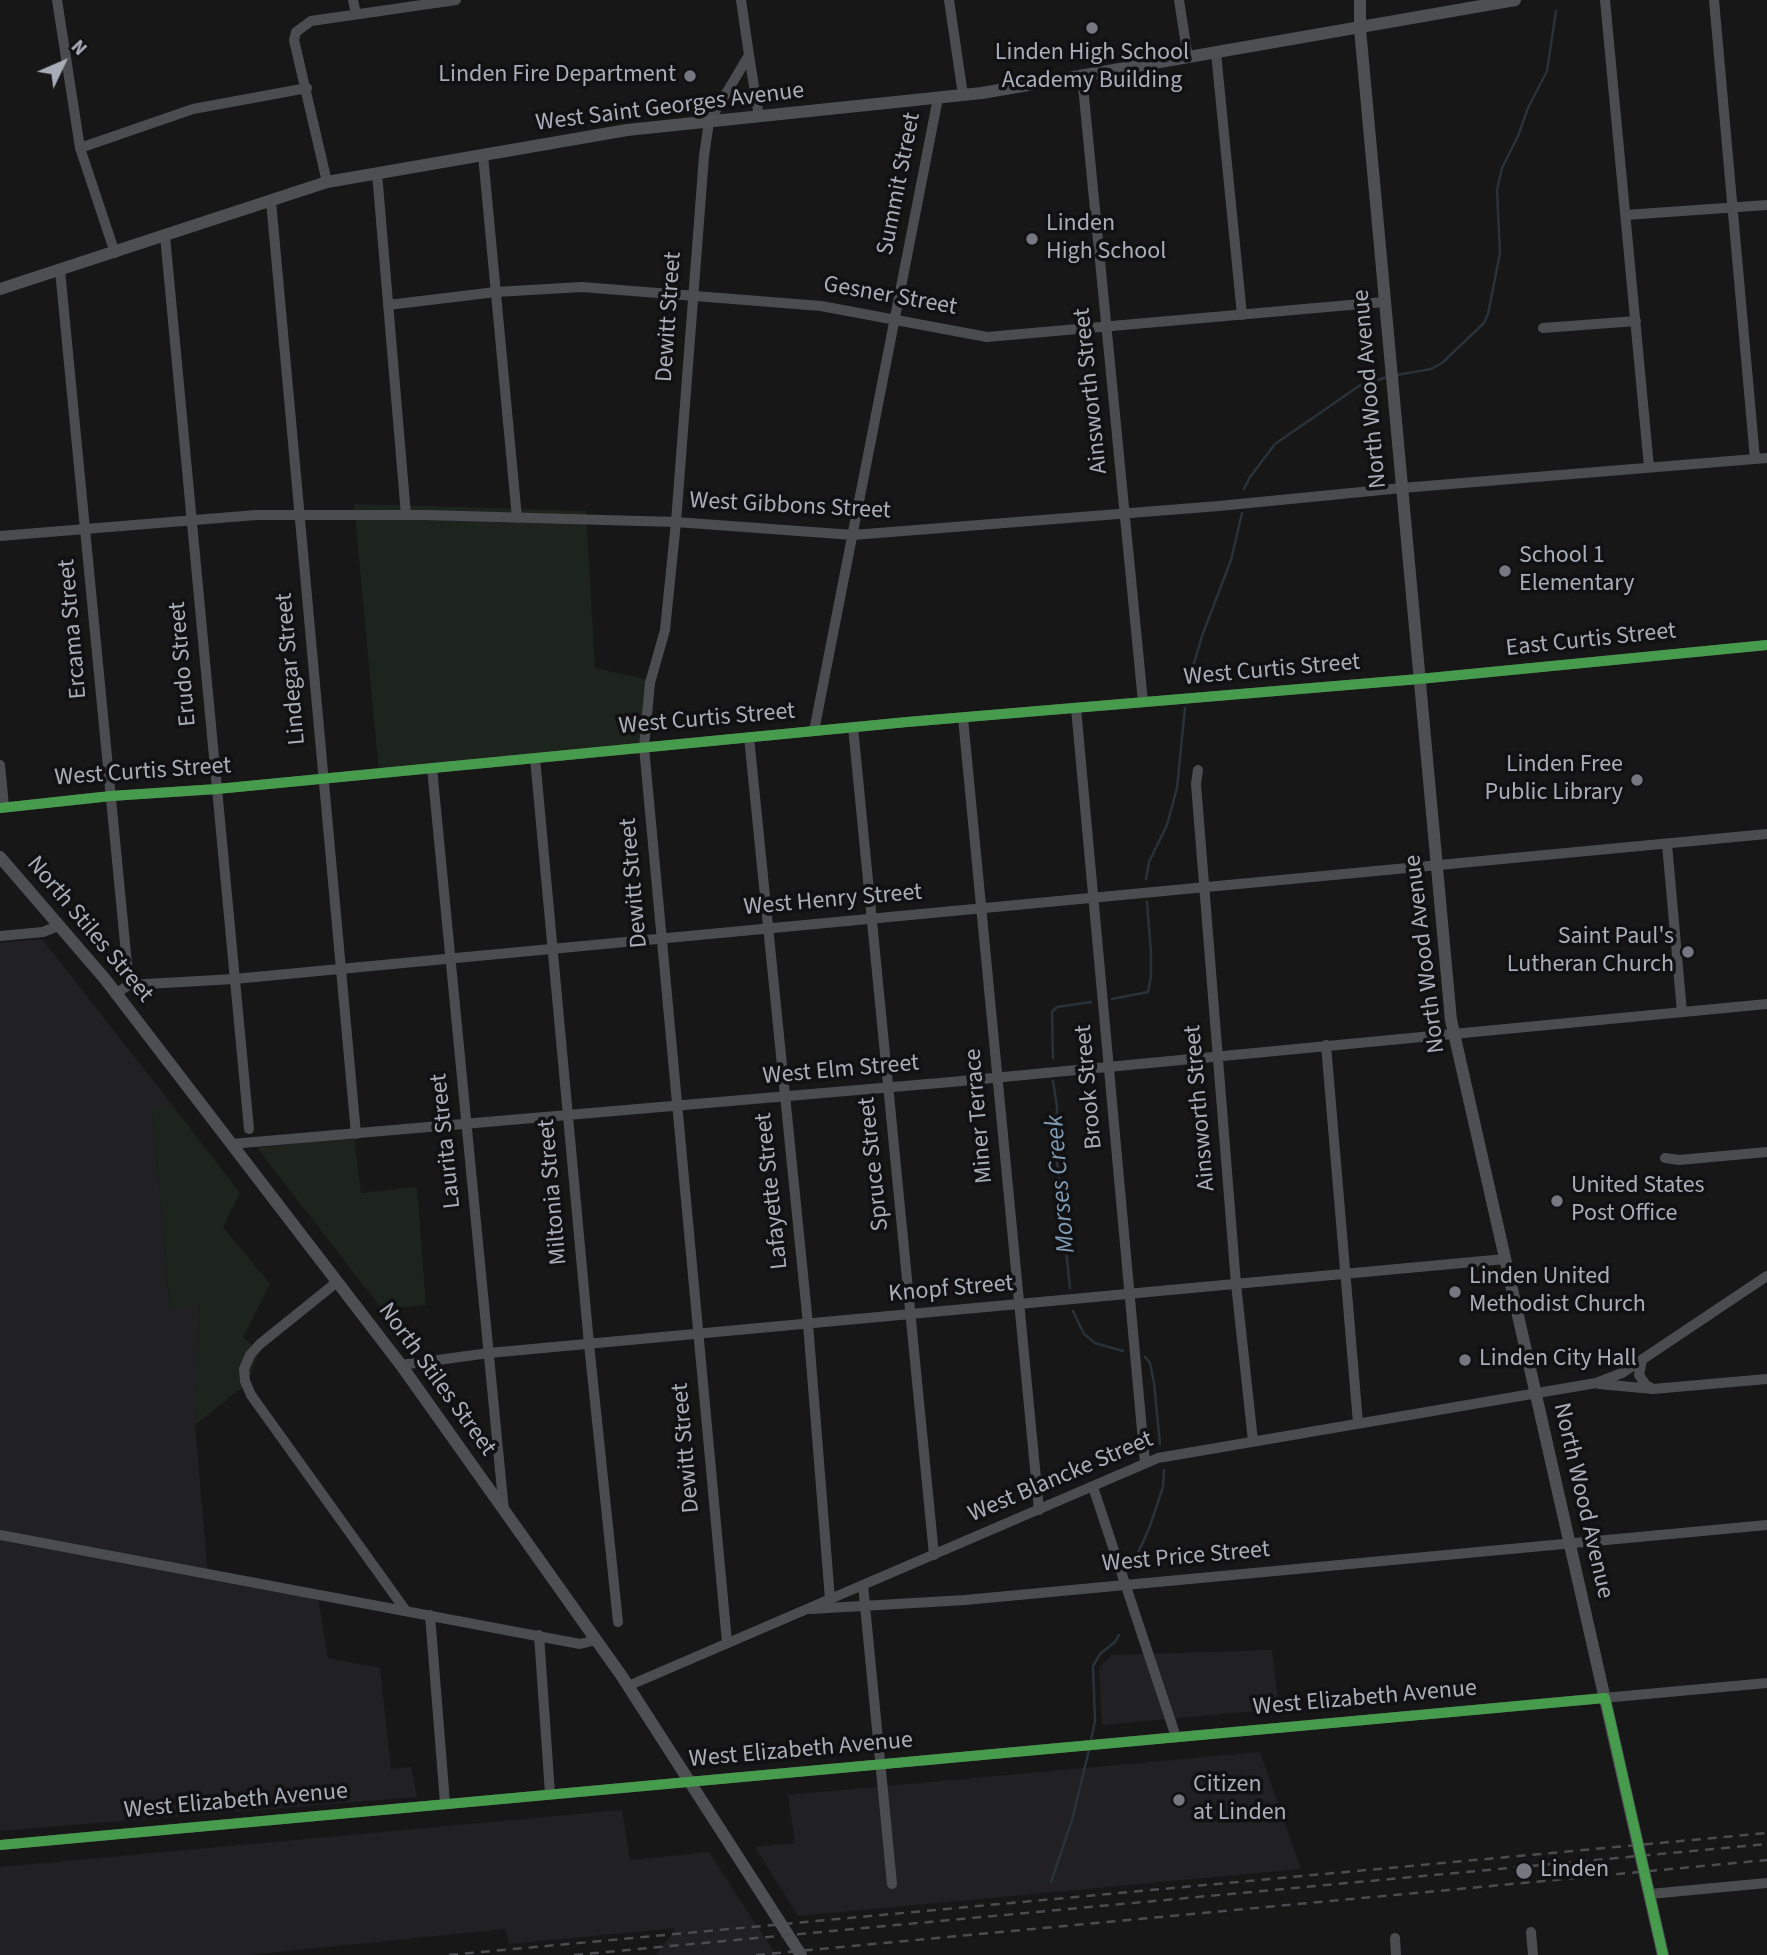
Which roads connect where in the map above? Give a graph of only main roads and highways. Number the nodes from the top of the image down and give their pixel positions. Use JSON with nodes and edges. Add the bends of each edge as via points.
{"nodes":[{"id":1,"x":1360,"y":0,"type":"edge"},
{"id":2,"x":1515,"y":0,"type":"edge"},
{"id":3,"x":1360,"y":29,"type":"junction"},
{"id":4,"x":0,"y":289,"type":"edge"},
{"id":5,"x":0,"y":856,"type":"edge"},
{"id":6,"x":801,"y":1955,"type":"edge"},
{"id":7,"x":1664,"y":1955,"type":"edge"}],
"edges":[{"from":1,"to":3,"type":"main road","name":"North Wood Avenue"},
{"from":2,"to":3,"type":"main road","name":"West Saint Georges Avenue"},
{"from":3,"to":4,"type":"main road","name":"West Saint Georges Avenue","via":[[963,95],[627,130],[327,182]]},
{"from":3,"to":7,"type":"main road","name":"North Wood Avenue","via":[[1454,1033]]},
{"from":5,"to":6,"type":"main road","name":"North Stiles Street","via":[[115,994],[401,1365],[628,1686]]}]}
